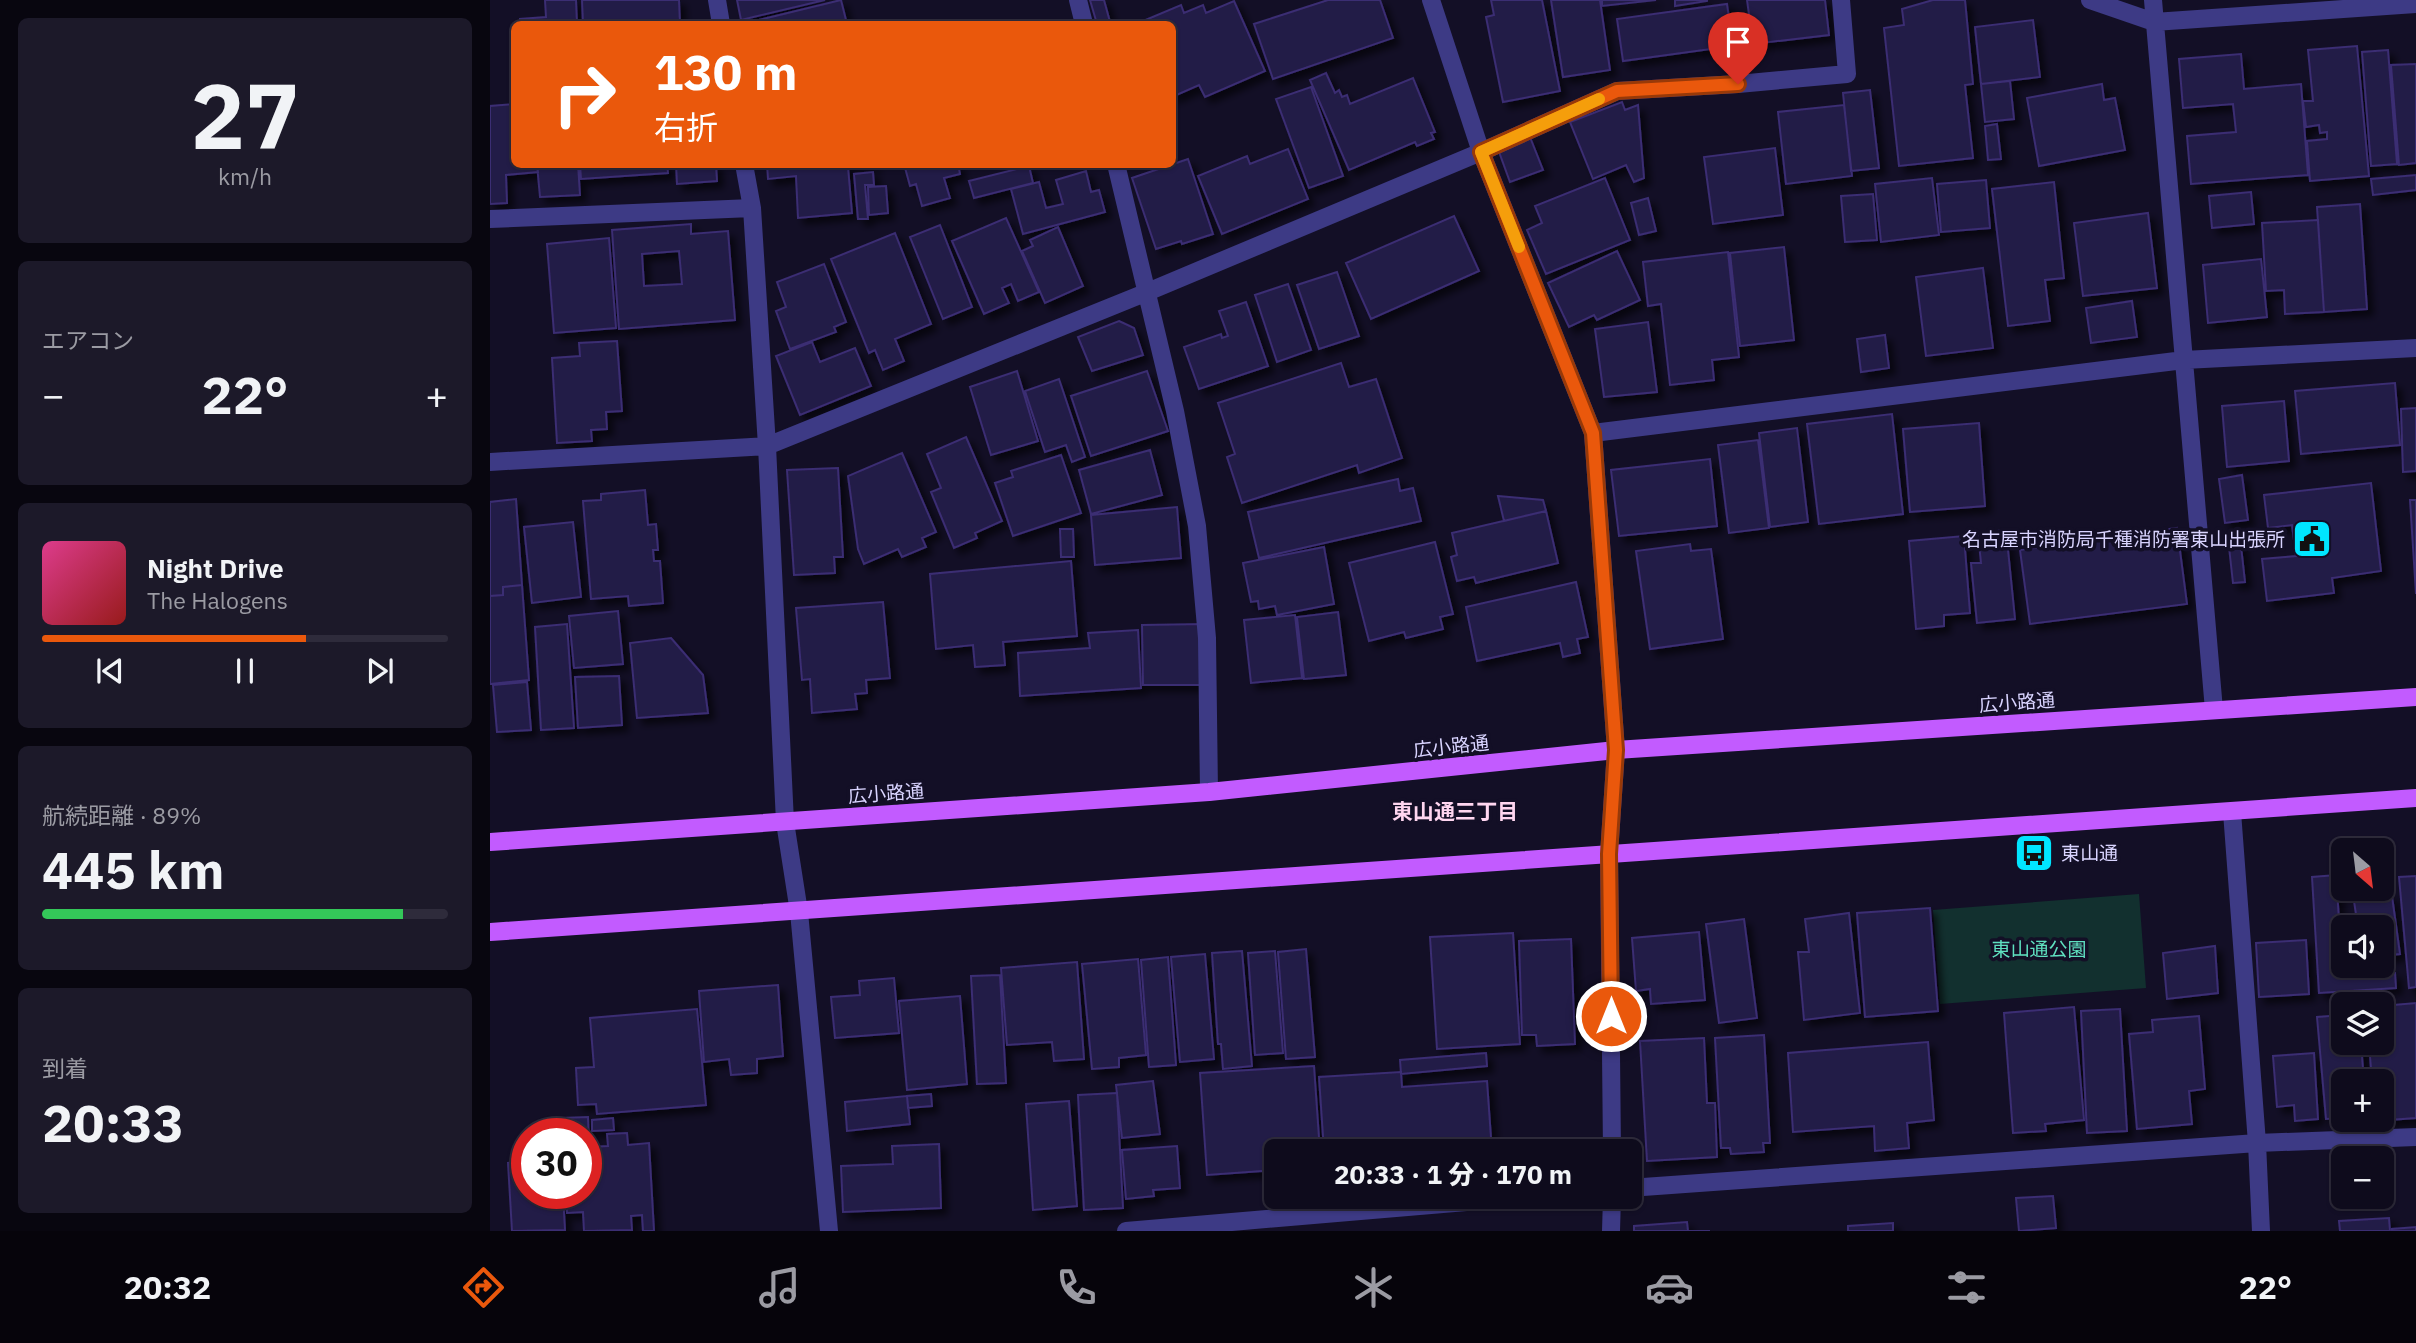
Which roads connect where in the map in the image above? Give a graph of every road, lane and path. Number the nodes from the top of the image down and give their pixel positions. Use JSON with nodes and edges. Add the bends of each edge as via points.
{"nodes":[{"id":1,"x":717,"y":0,"type":"edge"},
{"id":2,"x":1078,"y":0,"type":"edge"},
{"id":3,"x":1431,"y":0,"type":"edge"},
{"id":4,"x":1841,"y":0,"type":"edge"},
{"id":5,"x":2090,"y":0,"type":"edge"},
{"id":6,"x":2153,"y":0,"type":"edge"},
{"id":7,"x":2416,"y":4,"type":"edge"},
{"id":8,"x":720,"y":21,"type":"edge"},
{"id":9,"x":1082,"y":21,"type":"edge"},
{"id":10,"x":2154,"y":22,"type":"junction"},
{"id":11,"x":1481,"y":152,"type":"junction"},
{"id":12,"x":745,"y":168,"type":"edge"},
{"id":13,"x":1117,"y":168,"type":"edge"},
{"id":14,"x":752,"y":208,"type":"junction"},
{"id":15,"x":490,"y":219,"type":"edge"},
{"id":16,"x":1145,"y":293,"type":"junction"},
{"id":17,"x":2416,"y":348,"type":"edge"},
{"id":18,"x":2184,"y":360,"type":"junction"},
{"id":19,"x":1593,"y":433,"type":"junction"},
{"id":20,"x":767,"y":446,"type":"junction"},
{"id":21,"x":490,"y":462,"type":"edge"},
{"id":22,"x":2416,"y":697,"type":"edge"},
{"id":23,"x":2214,"y":710,"type":"junction"},
{"id":24,"x":1616,"y":750,"type":"junction"},
{"id":25,"x":1209,"y":792,"type":"junction"},
{"id":26,"x":2416,"y":798,"type":"edge"},
{"id":27,"x":2232,"y":811,"type":"junction"},
{"id":28,"x":785,"y":822,"type":"junction"},
{"id":29,"x":490,"y":842,"type":"edge"},
{"id":30,"x":1609,"y":854,"type":"junction"},
{"id":31,"x":799,"y":912,"type":"junction"},
{"id":32,"x":490,"y":932,"type":"edge"},
{"id":33,"x":2416,"y":1137,"type":"edge"},
{"id":34,"x":1612,"y":1139,"type":"edge"},
{"id":35,"x":2257,"y":1143,"type":"junction"},
{"id":36,"x":1642,"y":1187,"type":"edge"},
{"id":37,"x":1385,"y":1209,"type":"edge"},
{"id":38,"x":1612,"y":1209,"type":"edge"},
{"id":39,"x":829,"y":1231,"type":"edge"},
{"id":40,"x":1126,"y":1231,"type":"edge"},
{"id":41,"x":1611,"y":1231,"type":"edge"},
{"id":42,"x":2261,"y":1231,"type":"edge"}],
"edges":[{"from":1,"to":8,"type":"street"},
{"from":2,"to":9,"type":"street"},
{"from":3,"to":11,"type":"street"},
{"from":4,"to":11,"type":"street","via":[[1847,74],[1617,91]]},
{"from":5,"to":10,"type":"street"},
{"from":6,"to":10,"type":"street"},
{"from":7,"to":10,"type":"street"},
{"from":10,"to":18,"type":"street"},
{"from":11,"to":16,"type":"street"},
{"from":11,"to":19,"type":"street"},
{"from":12,"to":14,"type":"street"},
{"from":13,"to":16,"type":"street"},
{"from":14,"to":15,"type":"street"},
{"from":14,"to":20,"type":"street"},
{"from":16,"to":20,"type":"street"},
{"from":16,"to":25,"type":"street","via":[[1175,411],[1197,526],[1207,638]]},
{"from":17,"to":18,"type":"street"},
{"from":18,"to":19,"type":"street"},
{"from":18,"to":23,"type":"street"},
{"from":19,"to":24,"type":"street"},
{"from":20,"to":21,"type":"street"},
{"from":20,"to":28,"type":"street"},
{"from":22,"to":23,"type":"main road","name":"広小路通"},
{"from":23,"to":24,"type":"main road","name":"広小路通"},
{"from":24,"to":25,"type":"main road","name":"広小路通"},
{"from":24,"to":30,"type":"street"},
{"from":25,"to":28,"type":"main road","name":"広小路通"},
{"from":26,"to":27,"type":"main road"},
{"from":27,"to":30,"type":"main road"},
{"from":27,"to":35,"type":"street"},
{"from":28,"to":29,"type":"main road","name":"広小路通"},
{"from":28,"to":31,"type":"street"},
{"from":30,"to":31,"type":"main road"},
{"from":30,"to":34,"type":"street"},
{"from":31,"to":32,"type":"main road"},
{"from":31,"to":39,"type":"street"},
{"from":33,"to":35,"type":"street"},
{"from":35,"to":36,"type":"street"},
{"from":35,"to":42,"type":"street"},
{"from":37,"to":40,"type":"street"},
{"from":38,"to":41,"type":"street"}]}
